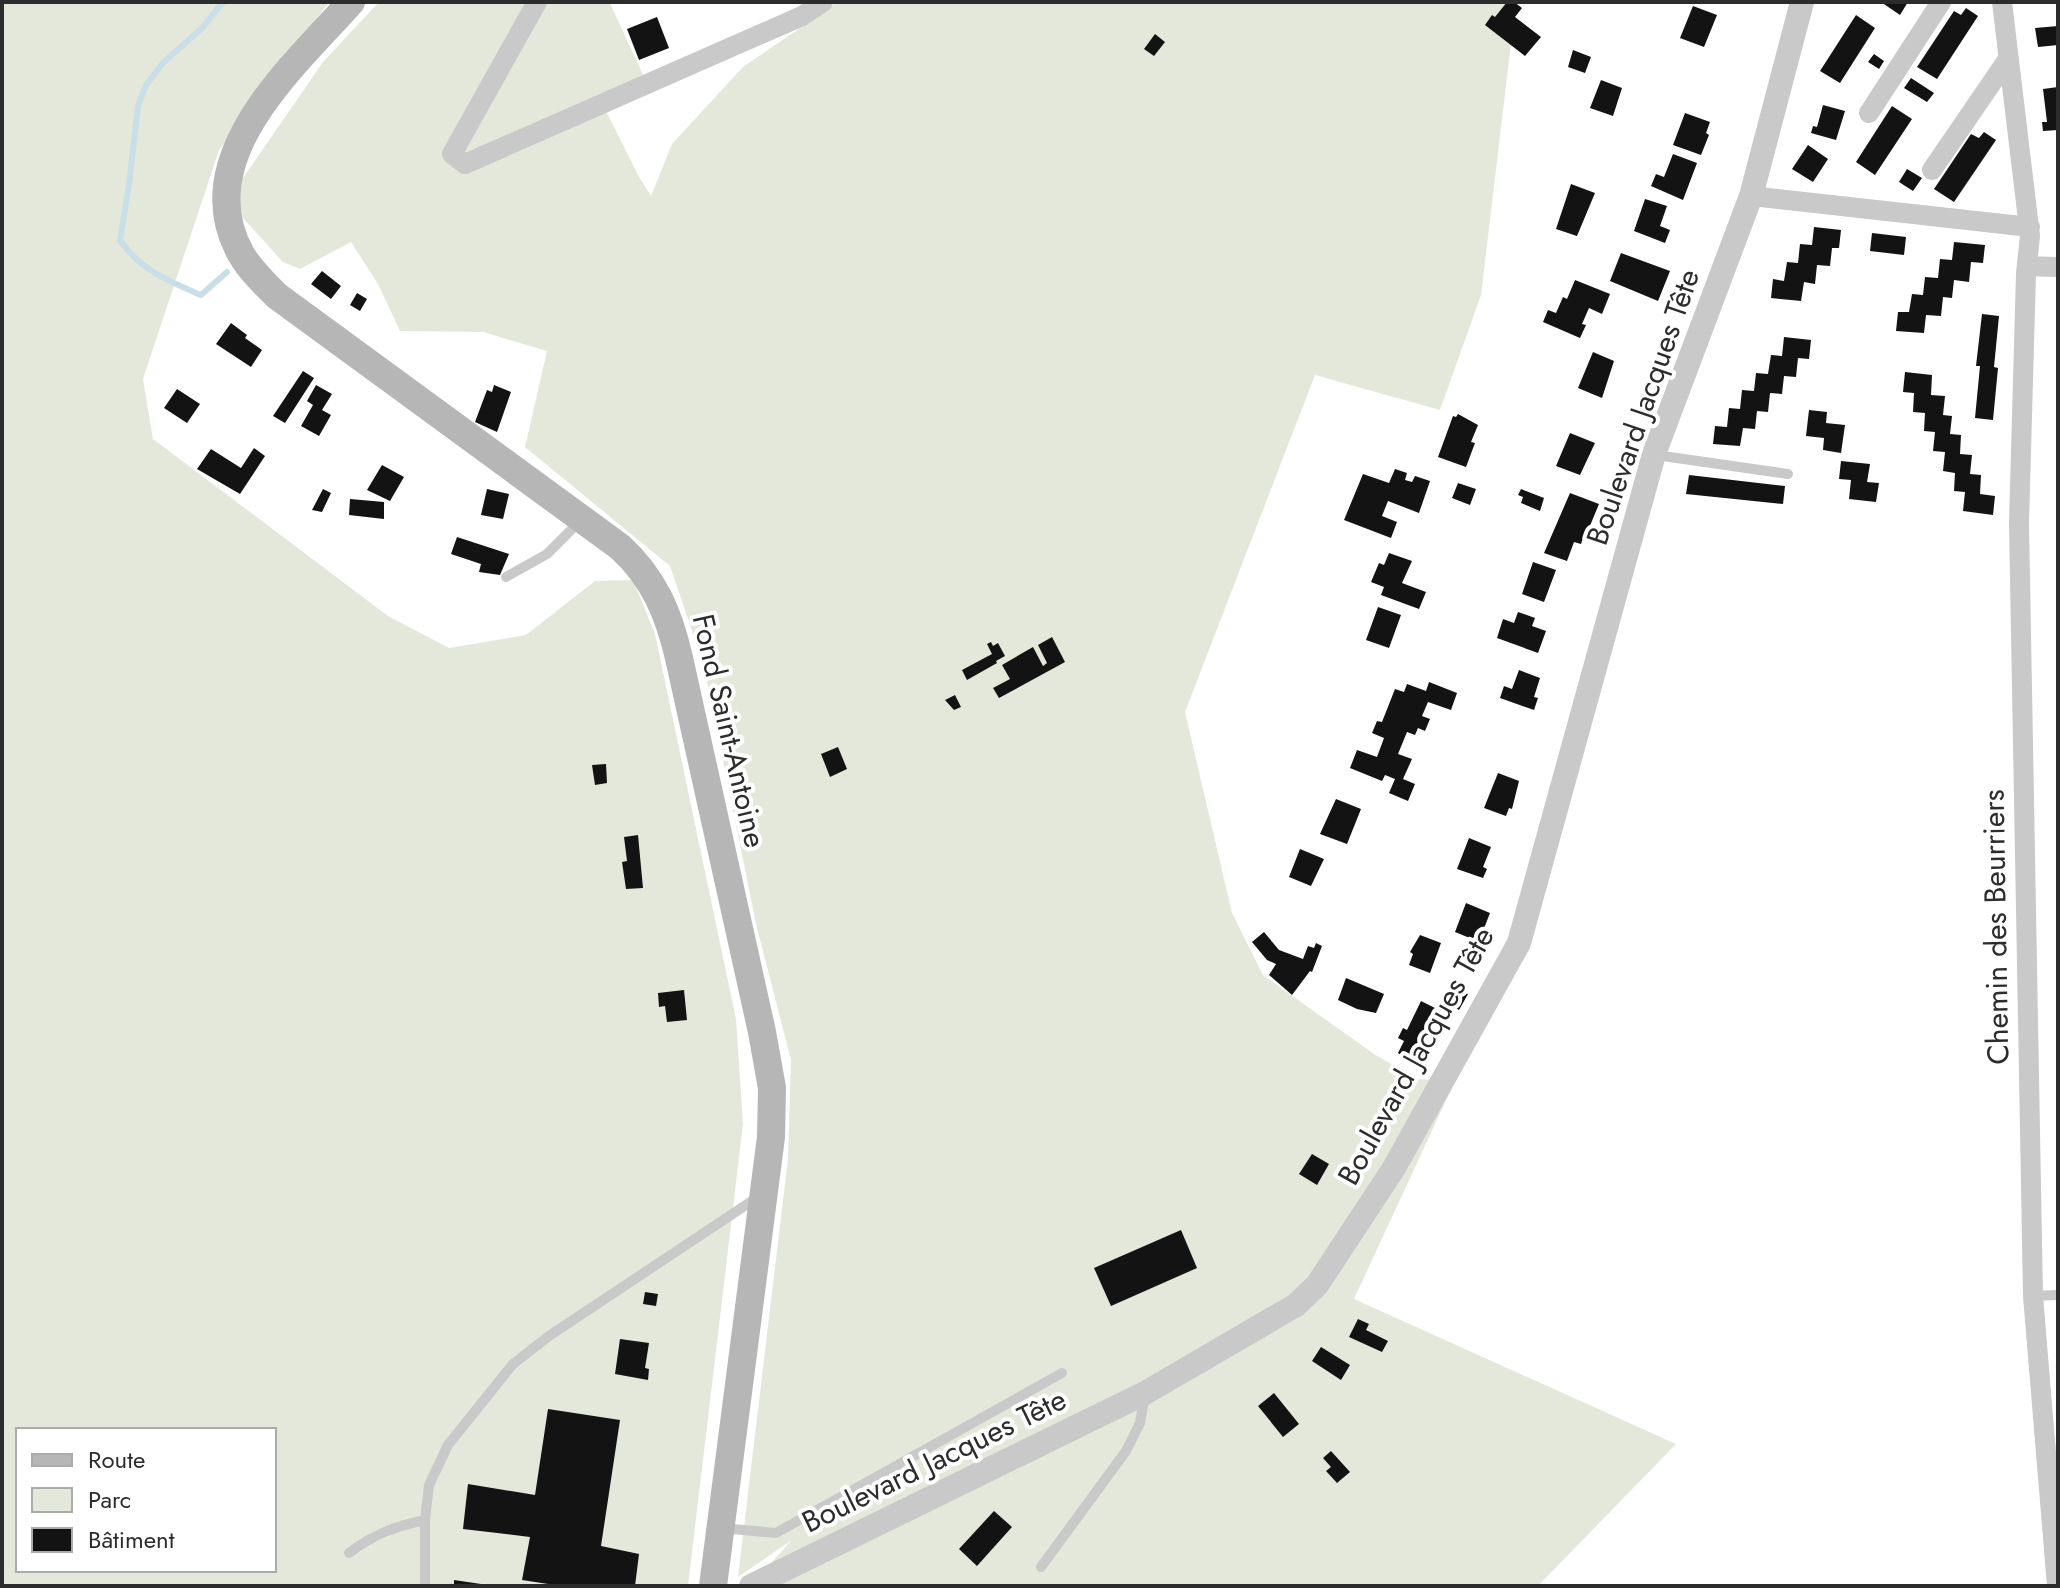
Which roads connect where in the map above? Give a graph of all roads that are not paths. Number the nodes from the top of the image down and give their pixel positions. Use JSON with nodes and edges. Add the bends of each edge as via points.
{"nodes":[{"id":1,"x":351,"y":2,"type":"edge"},
{"id":2,"x":537,"y":2,"type":"edge"},
{"id":3,"x":823,"y":2,"type":"edge"},
{"id":4,"x":1802,"y":2,"type":"edge"},
{"id":5,"x":1941,"y":2,"type":"edge"},
{"id":6,"x":2002,"y":2,"type":"edge"},
{"id":7,"x":2008,"y":59,"type":"junction"},
{"id":8,"x":1869,"y":113,"type":"dead end"},
{"id":9,"x":1932,"y":170,"type":"dead end"},
{"id":10,"x":1751,"y":196,"type":"junction"},
{"id":11,"x":2030,"y":227,"type":"junction"},
{"id":12,"x":2028,"y":266,"type":"junction"},
{"id":13,"x":2058,"y":267,"type":"edge"},
{"id":14,"x":1654,"y":454,"type":"junction"},
{"id":15,"x":1788,"y":474,"type":"dead end"},
{"id":16,"x":583,"y":518,"type":"junction"},
{"id":17,"x":506,"y":577,"type":"dead end"},
{"id":18,"x":764,"y":1193,"type":"junction"},
{"id":19,"x":2058,"y":1295,"type":"edge"},
{"id":20,"x":2033,"y":1296,"type":"junction"},
{"id":21,"x":1062,"y":1373,"type":"dead end"},
{"id":22,"x":1145,"y":1393,"type":"junction"},
{"id":23,"x":425,"y":1520,"type":"junction"},
{"id":24,"x":720,"y":1527,"type":"junction"},
{"id":25,"x":349,"y":1553,"type":"dead end"},
{"id":26,"x":1041,"y":1567,"type":"dead end"},
{"id":27,"x":425,"y":1586,"type":"edge"},
{"id":28,"x":713,"y":1586,"type":"edge"},
{"id":29,"x":751,"y":1586,"type":"edge"},
{"id":30,"x":2057,"y":1586,"type":"edge"}],
"edges":[{"from":1,"to":16,"type":"main road","name":"Fond Saint-Antoine","via":[[247,126],[231,163],[226,198],[241,255],[277,296]]},
{"from":2,"to":3,"type":"street","via":[[452,154],[465,164],[802,16]]},
{"from":4,"to":10,"type":"street","name":"Boulevard Jacques Tête"},
{"from":5,"to":8,"type":"street"},
{"from":6,"to":7,"type":"street","name":"Chemin des Beurriers"},
{"from":7,"to":9,"type":"street"},
{"from":7,"to":11,"type":"street","name":"Chemin des Beurriers"},
{"from":10,"to":11,"type":"street"},
{"from":10,"to":14,"type":"street","name":"Boulevard Jacques Tête"},
{"from":11,"to":12,"type":"street","name":"Chemin des Beurriers"},
{"from":12,"to":13,"type":"street"},
{"from":12,"to":20,"type":"street","name":"Chemin des Beurriers","via":[[2019,523]]},
{"from":14,"to":15,"type":"lane"},
{"from":14,"to":22,"type":"street","name":"Boulevard Jacques Tête","via":[[1519,943],[1394,1168],[1317,1285],[1296,1305]]},
{"from":16,"to":17,"type":"lane","via":[[547,554]]},
{"from":16,"to":18,"type":"main road","name":"Fond Saint-Antoine","via":[[632,558],[668,613],[769,1065],[772,1117]]},
{"from":18,"to":23,"type":"lane","via":[[513,1364],[448,1445],[429,1485]]},
{"from":18,"to":24,"type":"main road","name":"Fond Saint-Antoine"},
{"from":19,"to":20,"type":"lane"},
{"from":20,"to":30,"type":"street","name":"Chemin des Beurriers"},
{"from":21,"to":24,"type":"lane","via":[[776,1533]]},
{"from":22,"to":26,"type":"lane","via":[[1140,1423],[1126,1451]]},
{"from":22,"to":29,"type":"street","name":"Boulevard Jacques Tête"},
{"from":23,"to":25,"type":"lane","via":[[368,1539]]},
{"from":23,"to":27,"type":"lane"},
{"from":24,"to":28,"type":"main road","name":"Fond Saint-Antoine"}]}
